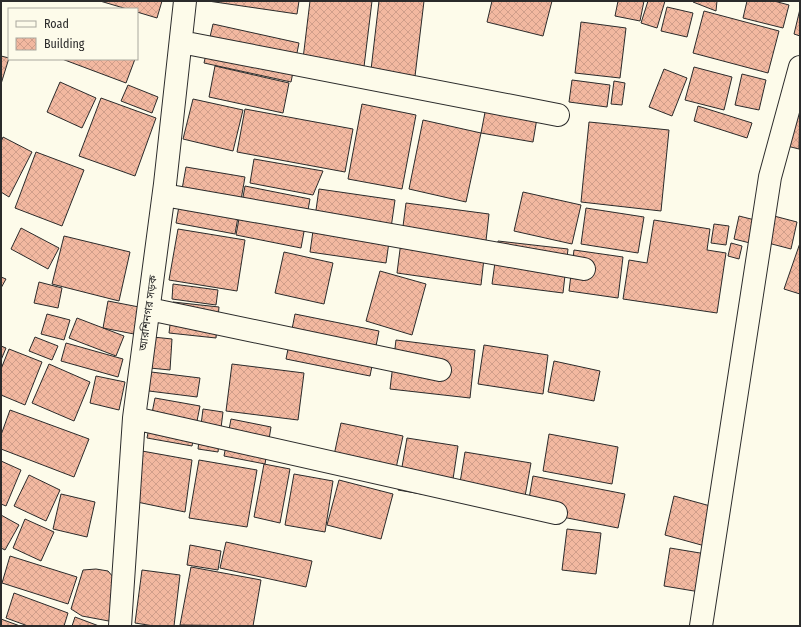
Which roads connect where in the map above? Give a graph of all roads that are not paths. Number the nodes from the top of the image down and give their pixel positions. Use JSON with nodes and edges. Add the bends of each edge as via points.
{"nodes":[{"id":1,"x":185,"y":1,"type":"edge"},
{"id":2,"x":181,"y":42,"type":"junction"},
{"id":3,"x":800,"y":67,"type":"edge"},
{"id":4,"x":558,"y":115,"type":"dead end"},
{"id":5,"x":164,"y":195,"type":"junction"},
{"id":6,"x":584,"y":269,"type":"dead end"},
{"id":7,"x":149,"y":309,"type":"junction"},
{"id":8,"x":440,"y":370,"type":"dead end"},
{"id":9,"x":134,"y":418,"type":"junction"},
{"id":10,"x":556,"y":513,"type":"dead end"},
{"id":11,"x":120,"y":626,"type":"edge"},
{"id":12,"x":701,"y":626,"type":"edge"}],
"edges":[{"from":1,"to":2,"type":"street","name":"আরশিনগর সড়ক"},
{"from":2,"to":4,"type":"street"},
{"from":2,"to":5,"type":"street","name":"আরশিনগর সড়ক"},
{"from":3,"to":12,"type":"street","via":[[770,177]]},
{"from":5,"to":6,"type":"street"},
{"from":5,"to":7,"type":"street","name":"আরশিনগর সড়ক"},
{"from":7,"to":8,"type":"street"},
{"from":7,"to":9,"type":"street","name":"আরশিনগর সড়ক"},
{"from":9,"to":10,"type":"street"},
{"from":9,"to":11,"type":"street","name":"আরশিনগর সড়ক"}]}
